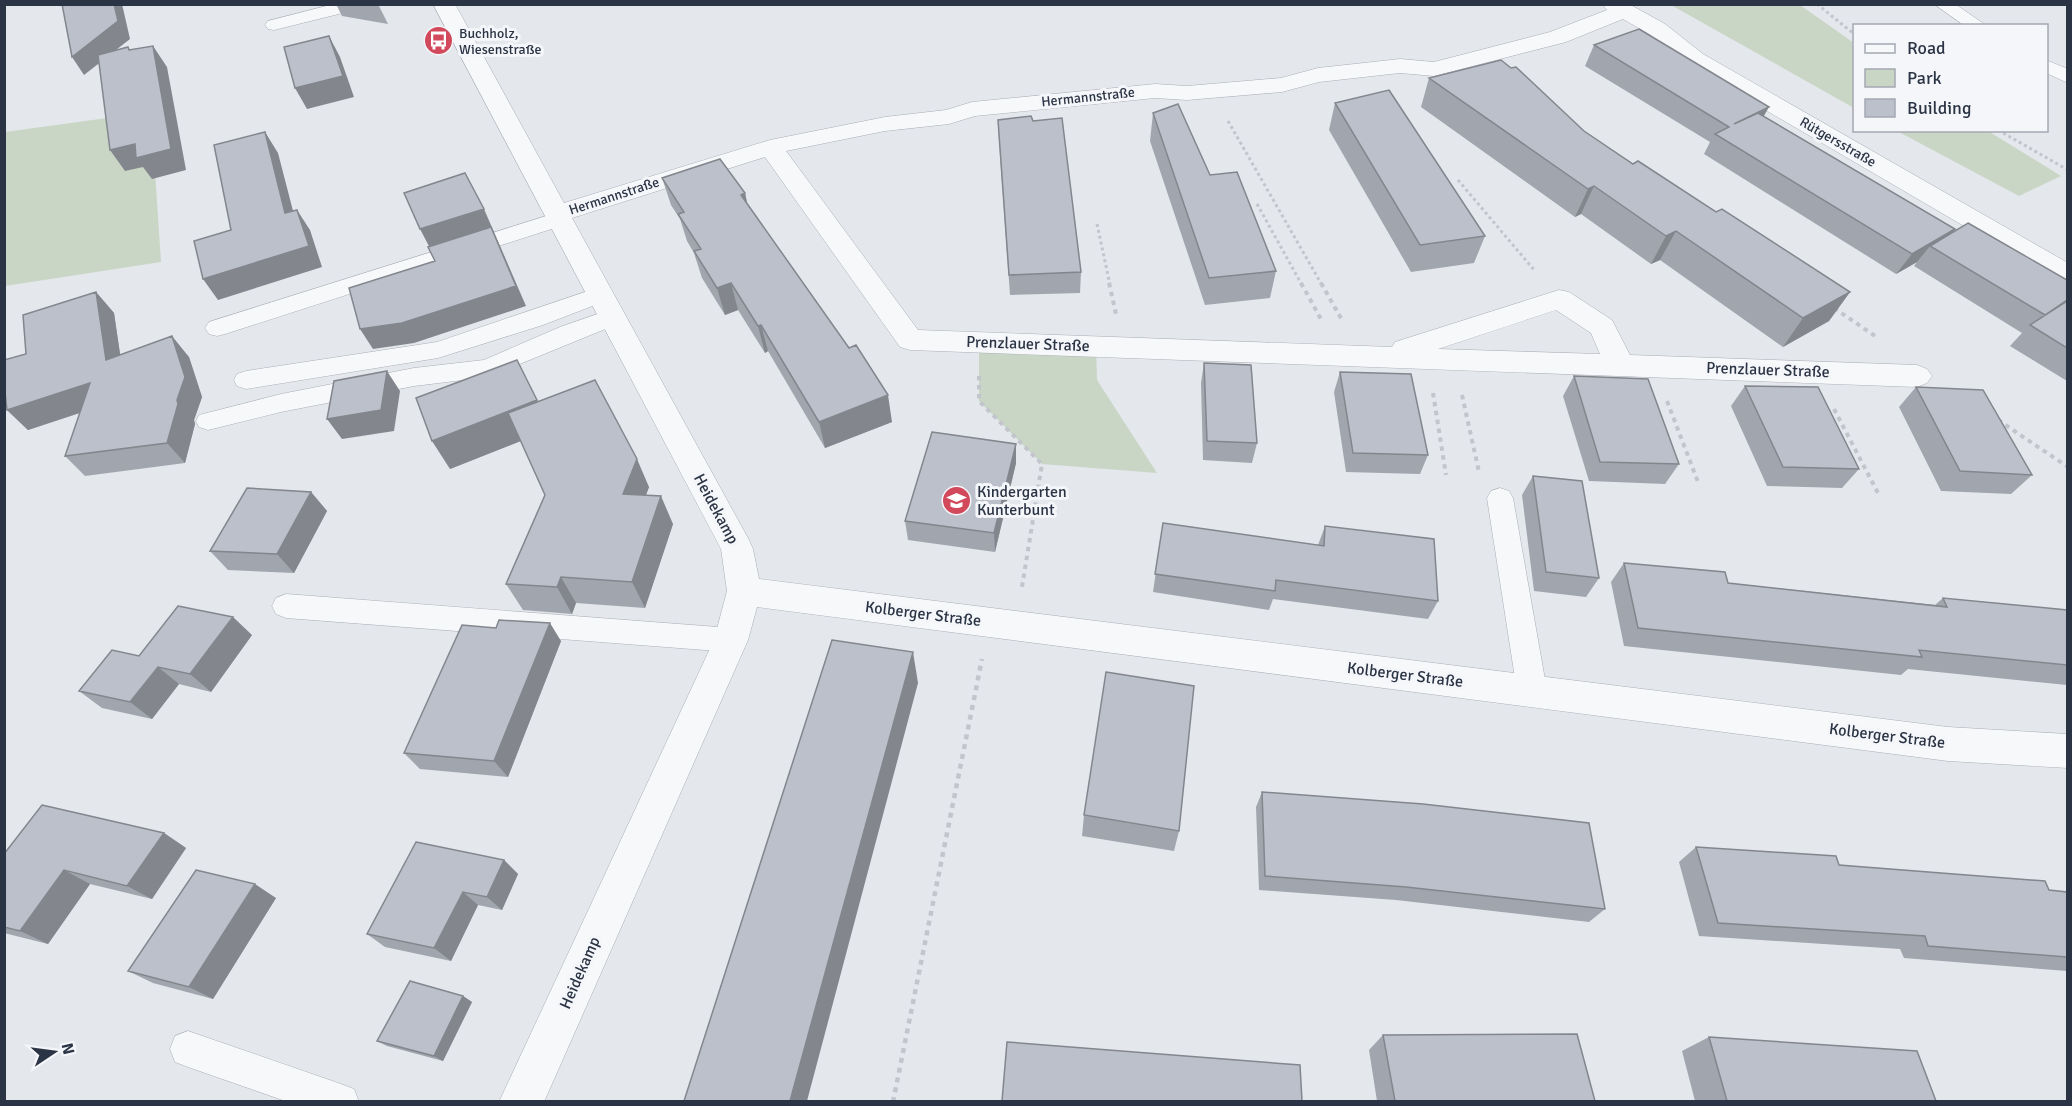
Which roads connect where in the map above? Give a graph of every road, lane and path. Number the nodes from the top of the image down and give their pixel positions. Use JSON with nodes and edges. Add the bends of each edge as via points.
{"nodes":[{"id":1,"x":357,"y":4,"type":"edge"},
{"id":2,"x":444,"y":4,"type":"edge"},
{"id":3,"x":1817,"y":4,"type":"edge"},
{"id":4,"x":1942,"y":4,"type":"edge"},
{"id":5,"x":1618,"y":8,"type":"edge"},
{"id":6,"x":1975,"y":24,"type":"edge"},
{"id":7,"x":274,"y":25,"type":"dead end"},
{"id":8,"x":1853,"y":33,"type":"edge"},
{"id":9,"x":2048,"y":66,"type":"edge"},
{"id":10,"x":2067,"y":77,"type":"edge"},
{"id":11,"x":1212,"y":91,"type":"junction"},
{"id":12,"x":2001,"y":132,"type":"edge"},
{"id":13,"x":770,"y":147,"type":"junction"},
{"id":14,"x":2067,"y":170,"type":"edge"},
{"id":15,"x":1458,"y":180,"type":"dead end"},
{"id":16,"x":1257,"y":204,"type":"dead end"},
{"id":17,"x":557,"y":217,"type":"junction"},
{"id":18,"x":1097,"y":224,"type":"dead end"},
{"id":19,"x":2067,"y":275,"type":"edge"},
{"id":20,"x":1559,"y":299,"type":"junction"},
{"id":21,"x":1825,"y":302,"type":"edge"},
{"id":22,"x":606,"y":306,"type":"junction"},
{"id":23,"x":217,"y":328,"type":"dead end"},
{"id":24,"x":979,"y":342,"type":"junction"},
{"id":25,"x":1122,"y":347,"type":"junction"},
{"id":26,"x":1362,"y":356,"type":"junction"},
{"id":27,"x":1441,"y":358,"type":"junction"},
{"id":28,"x":1620,"y":365,"type":"junction"},
{"id":29,"x":1654,"y":366,"type":"junction"},
{"id":30,"x":1814,"y":372,"type":"junction"},
{"id":31,"x":1917,"y":376,"type":"joint"},
{"id":32,"x":246,"y":380,"type":"dead end"},
{"id":33,"x":1993,"y":417,"type":"edge"},
{"id":34,"x":208,"y":421,"type":"dead end"},
{"id":35,"x":2067,"y":467,"type":"edge"},
{"id":36,"x":1446,"y":475,"type":"dead end"},
{"id":37,"x":1698,"y":482,"type":"dead end"},
{"id":38,"x":1878,"y":493,"type":"dead end"},
{"id":39,"x":1500,"y":498,"type":"joint"},
{"id":40,"x":744,"y":591,"type":"junction"},
{"id":41,"x":286,"y":606,"type":"dead end"},
{"id":42,"x":1003,"y":624,"type":"junction"},
{"id":43,"x":731,"y":640,"type":"junction"},
{"id":44,"x":1532,"y":692,"type":"junction"},
{"id":45,"x":2067,"y":751,"type":"edge"},
{"id":46,"x":188,"y":1049,"type":"dead end"},
{"id":47,"x":341,"y":1101,"type":"edge"},
{"id":48,"x":521,"y":1101,"type":"edge"},
{"id":49,"x":893,"y":1101,"type":"edge"}],
"edges":[{"from":1,"to":7,"type":"lane"},
{"from":2,"to":17,"type":"street","name":"Heidekamp"},
{"from":3,"to":8,"type":"path"},
{"from":4,"to":6,"type":"lane"},
{"from":5,"to":11,"type":"street","name":"Hermannstraße","via":[[1558,37],[1434,69],[1400,66],[1318,75],[1282,85]]},
{"from":5,"to":19,"type":"street","name":"Rütgersstraße","via":[[1657,29],[1695,59]]},
{"from":9,"to":10,"type":"lane"},
{"from":11,"to":13,"type":"street","name":"Hermannstraße","via":[[1155,91],[972,109],[948,117],[885,124]]},
{"from":11,"to":26,"type":"path"},
{"from":12,"to":14,"type":"path"},
{"from":13,"to":17,"type":"street","name":"Hermannstraße"},
{"from":13,"to":24,"type":"street","name":"Prenzlauer Straße","via":[[910,340]]},
{"from":15,"to":20,"type":"path"},
{"from":16,"to":26,"type":"path"},
{"from":17,"to":22,"type":"street","name":"Heidekamp"},
{"from":17,"to":23,"type":"lane"},
{"from":18,"to":25,"type":"path"},
{"from":20,"to":26,"type":"street","name":"Prenzlauer Straße"},
{"from":20,"to":28,"type":"street","via":[[1602,327]]},
{"from":21,"to":31,"type":"path","via":[[1895,349]]},
{"from":22,"to":32,"type":"lane","via":[[535,319],[438,350]]},
{"from":22,"to":34,"type":"lane","via":[[568,333],[488,368],[403,379]]},
{"from":22,"to":40,"type":"street","name":"Heidekamp","via":[[737,549]]},
{"from":24,"to":25,"type":"street","name":"Prenzlauer Straße"},
{"from":24,"to":42,"type":"path","via":[[979,401],[1042,464]]},
{"from":25,"to":26,"type":"street","name":"Prenzlauer Straße"},
{"from":26,"to":27,"type":"street","name":"Prenzlauer Straße"},
{"from":27,"to":28,"type":"street","name":"Prenzlauer Straße"},
{"from":27,"to":36,"type":"path"},
{"from":27,"to":39,"type":"path","via":[[1482,487]]},
{"from":28,"to":29,"type":"street","name":"Prenzlauer Straße"},
{"from":29,"to":30,"type":"street","name":"Prenzlauer Straße"},
{"from":29,"to":37,"type":"path"},
{"from":30,"to":31,"type":"street","name":"Prenzlauer Straße"},
{"from":30,"to":38,"type":"path"},
{"from":33,"to":35,"type":"path"},
{"from":39,"to":44,"type":"lane"},
{"from":40,"to":42,"type":"street","name":"Kolberger Straße"},
{"from":40,"to":43,"type":"street","name":"Heidekamp"},
{"from":41,"to":43,"type":"lane"},
{"from":42,"to":44,"type":"street","name":"Kolberger Straße"},
{"from":42,"to":49,"type":"path"},
{"from":43,"to":48,"type":"street","name":"Heidekamp"},
{"from":44,"to":45,"type":"street","name":"Kolberger Straße","via":[[1948,744]]},
{"from":46,"to":47,"type":"lane"}]}
